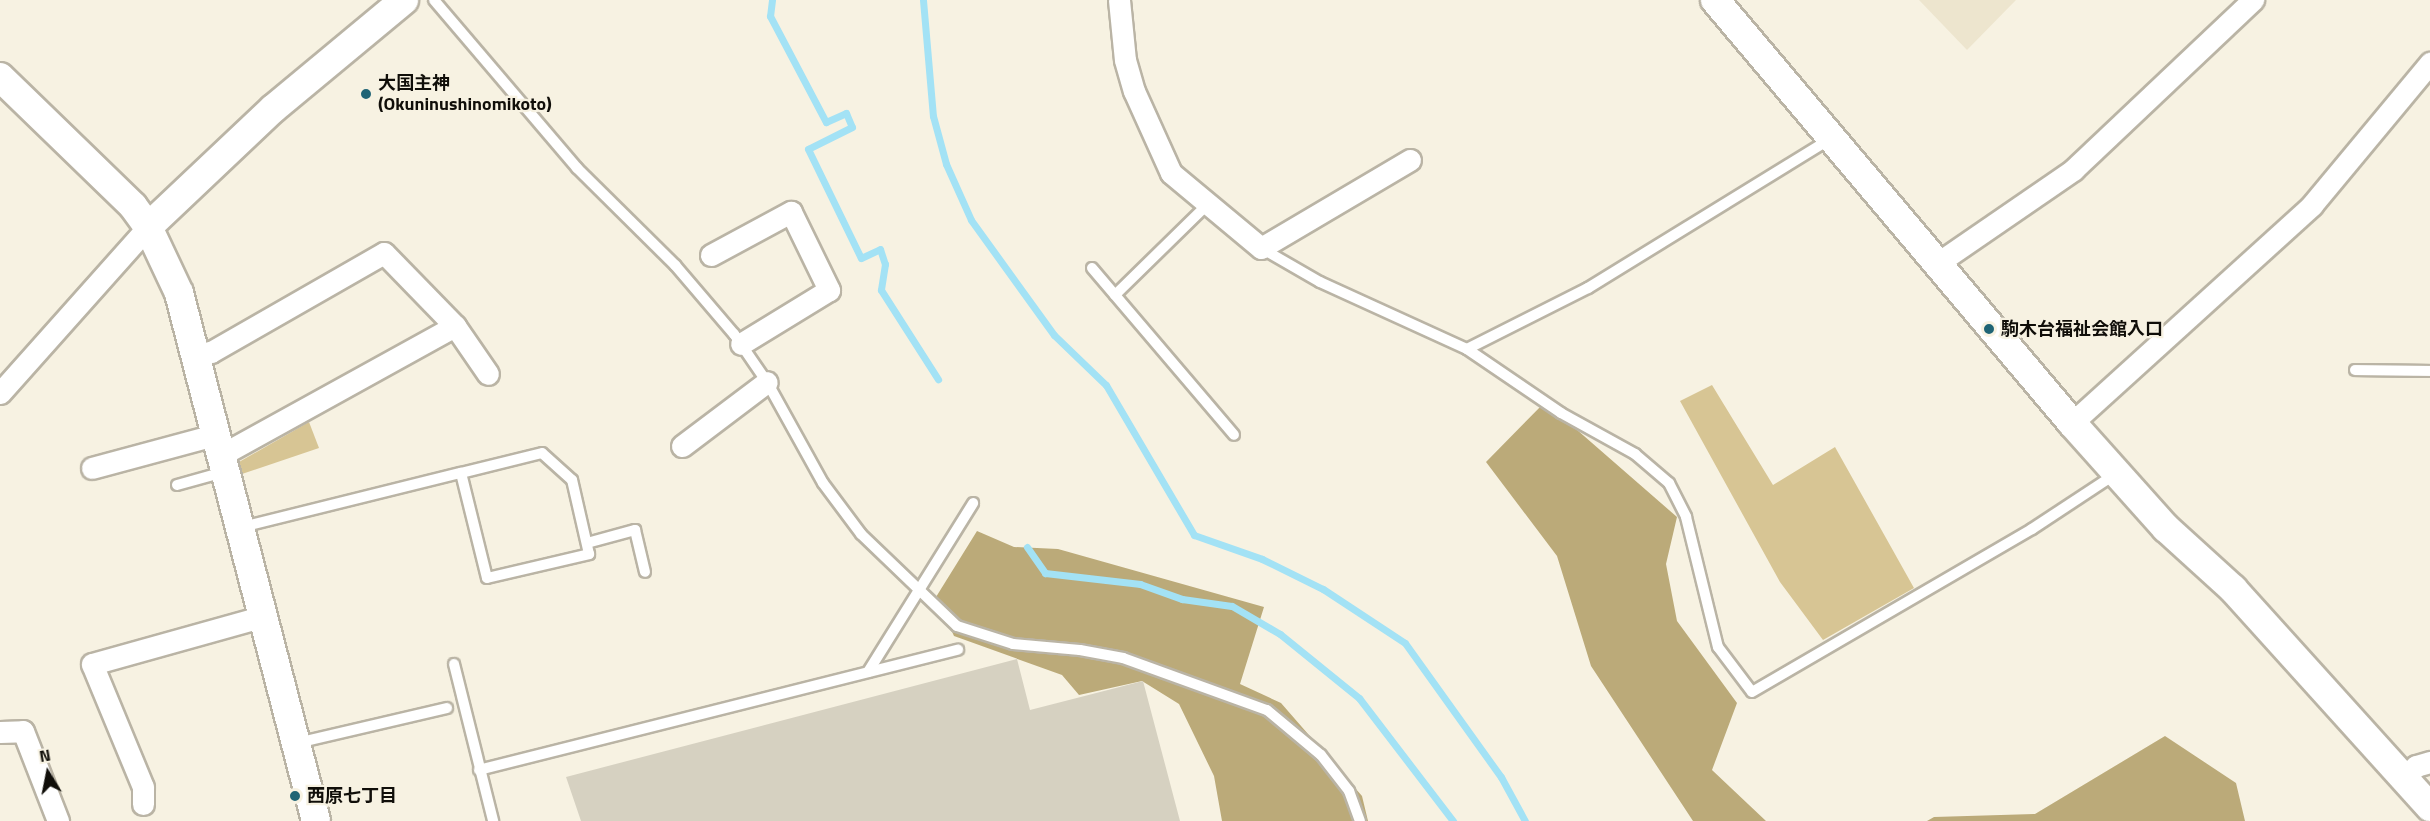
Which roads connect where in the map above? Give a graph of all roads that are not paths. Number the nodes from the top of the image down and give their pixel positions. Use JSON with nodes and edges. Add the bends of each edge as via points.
{"nodes":[{"id":1,"x":404,"y":0,"type":"edge"},
{"id":2,"x":434,"y":0,"type":"edge"},
{"id":3,"x":1119,"y":0,"type":"edge"},
{"id":4,"x":1715,"y":0,"type":"edge"},
{"id":5,"x":2253,"y":0,"type":"edge"},
{"id":6,"x":2430,"y":63,"type":"edge"},
{"id":7,"x":0,"y":77,"type":"edge"},
{"id":8,"x":1832,"y":137,"type":"junction"},
{"id":9,"x":1410,"y":160,"type":"dead end"},
{"id":10,"x":1207,"y":205,"type":"junction"},
{"id":11,"x":148,"y":227,"type":"junction"},
{"id":12,"x":1261,"y":248,"type":"junction"},
{"id":13,"x":711,"y":255,"type":"dead end"},
{"id":14,"x":1935,"y":265,"type":"junction"},
{"id":15,"x":1092,"y":268,"type":"dead end"},
{"id":16,"x":1115,"y":295,"type":"junction"},
{"id":17,"x":454,"y":326,"type":"junction"},
{"id":18,"x":741,"y":344,"type":"junction"},
{"id":19,"x":1467,"y":349,"type":"junction"},
{"id":20,"x":198,"y":354,"type":"junction"},
{"id":21,"x":2355,"y":370,"type":"dead end"},
{"id":22,"x":2430,"y":371,"type":"edge"},
{"id":23,"x":488,"y":374,"type":"dead end"},
{"id":24,"x":767,"y":382,"type":"junction"},
{"id":25,"x":0,"y":393,"type":"edge"},
{"id":26,"x":2072,"y":423,"type":"junction"},
{"id":27,"x":1234,"y":435,"type":"dead end"},
{"id":28,"x":682,"y":446,"type":"dead end"},
{"id":29,"x":223,"y":453,"type":"junction"},
{"id":30,"x":92,"y":468,"type":"dead end"},
{"id":31,"x":461,"y":473,"type":"junction"},
{"id":32,"x":2117,"y":473,"type":"junction"},
{"id":33,"x":177,"y":485,"type":"dead end"},
{"id":34,"x":973,"y":503,"type":"dead end"},
{"id":35,"x":242,"y":527,"type":"junction"},
{"id":36,"x":587,"y":543,"type":"junction"},
{"id":37,"x":645,"y":572,"type":"dead end"},
{"id":38,"x":921,"y":590,"type":"junction"},
{"id":39,"x":264,"y":616,"type":"junction"},
{"id":40,"x":958,"y":650,"type":"dead end"},
{"id":41,"x":454,"y":664,"type":"dead end"},
{"id":42,"x":867,"y":672,"type":"junction"},
{"id":43,"x":447,"y":708,"type":"dead end"},
{"id":44,"x":2,"y":726,"type":"edge"},
{"id":45,"x":297,"y":743,"type":"junction"},
{"id":46,"x":2430,"y":762,"type":"edge"},
{"id":47,"x":479,"y":770,"type":"junction"},
{"id":48,"x":2404,"y":778,"type":"junction"},
{"id":49,"x":143,"y":804,"type":"dead end"},
{"id":50,"x":2430,"y":807,"type":"edge"},
{"id":51,"x":58,"y":821,"type":"edge"},
{"id":52,"x":316,"y":821,"type":"edge"},
{"id":53,"x":493,"y":821,"type":"edge"},
{"id":54,"x":1360,"y":821,"type":"edge"}],
"edges":[{"from":1,"to":11,"type":"street","via":[[274,108]]},
{"from":2,"to":18,"type":"lane","via":[[577,168],[675,265]]},
{"from":3,"to":10,"type":"street","via":[[1125,60],[1147,123],[1171,173]]},
{"from":4,"to":8,"type":"street"},
{"from":5,"to":14,"type":"street","via":[[2073,170]]},
{"from":6,"to":26,"type":"street","via":[[2312,205]]},
{"from":7,"to":11,"type":"street","via":[[113,185]]},
{"from":8,"to":14,"type":"street"},
{"from":8,"to":19,"type":"lane","via":[[1588,288]]},
{"from":9,"to":12,"type":"street"},
{"from":10,"to":12,"type":"street"},
{"from":10,"to":16,"type":"lane"},
{"from":11,"to":20,"type":"street","via":[[179,293]]},
{"from":11,"to":25,"type":"street"},
{"from":12,"to":19,"type":"lane","via":[[1320,282]]},
{"from":13,"to":18,"type":"street","via":[[791,212],[829,290]]},
{"from":14,"to":26,"type":"street"},
{"from":15,"to":16,"type":"lane"},
{"from":16,"to":27,"type":"lane"},
{"from":17,"to":20,"type":"street","via":[[384,254],[211,352]]},
{"from":17,"to":23,"type":"street"},
{"from":17,"to":29,"type":"street"},
{"from":18,"to":24,"type":"lane"},
{"from":19,"to":32,"type":"lane","via":[[1561,413],[1635,454],[1669,483],[1686,516],[1718,647],[1752,692],[2032,529]]},
{"from":20,"to":29,"type":"street"},
{"from":21,"to":22,"type":"lane"},
{"from":24,"to":28,"type":"street"},
{"from":24,"to":38,"type":"lane","via":[[836,500],[861,534]]},
{"from":26,"to":32,"type":"street"},
{"from":29,"to":30,"type":"street"},
{"from":29,"to":33,"type":"lane"},
{"from":29,"to":35,"type":"street"},
{"from":31,"to":35,"type":"lane"},
{"from":31,"to":36,"type":"lane","via":[[542,453],[572,480]]},
{"from":31,"to":36,"type":"lane","via":[[487,578],[589,554]]},
{"from":32,"to":48,"type":"street","via":[[2166,528],[2233,589]]},
{"from":34,"to":38,"type":"lane"},
{"from":35,"to":39,"type":"street"},
{"from":36,"to":37,"type":"lane","via":[[635,530]]},
{"from":38,"to":42,"type":"lane"},
{"from":38,"to":54,"type":"lane","via":[[957,626],[1013,644],[1123,658],[1267,710],[1321,755],[1349,791]]},
{"from":39,"to":45,"type":"street"},
{"from":39,"to":49,"type":"street","via":[[92,664],[143,787]]},
{"from":40,"to":42,"type":"lane"},
{"from":41,"to":47,"type":"lane"},
{"from":42,"to":47,"type":"lane"},
{"from":43,"to":45,"type":"lane"},
{"from":44,"to":51,"type":"street","via":[[23,731]]},
{"from":45,"to":52,"type":"street"},
{"from":46,"to":48,"type":"street","via":[[2416,766]]},
{"from":47,"to":53,"type":"lane"},
{"from":48,"to":50,"type":"street"}]}
